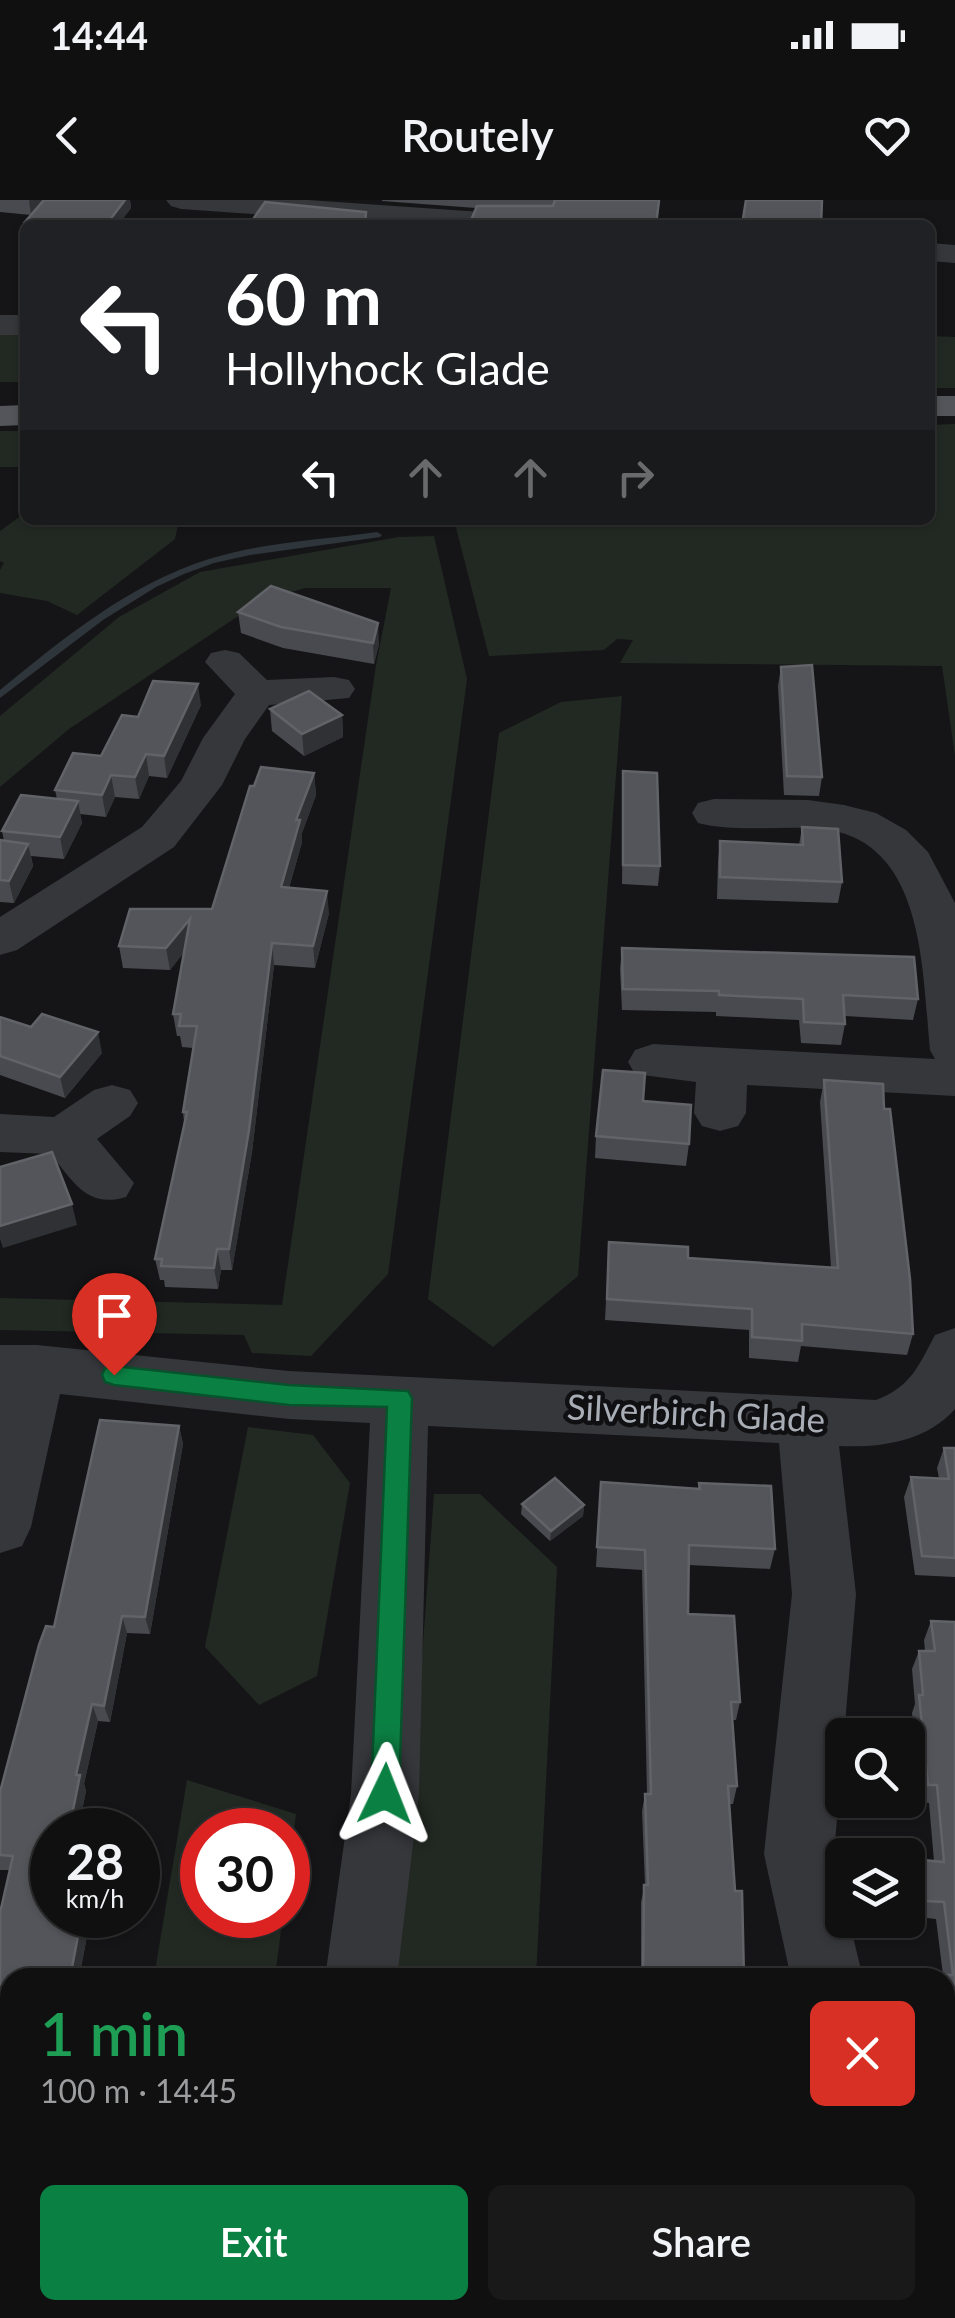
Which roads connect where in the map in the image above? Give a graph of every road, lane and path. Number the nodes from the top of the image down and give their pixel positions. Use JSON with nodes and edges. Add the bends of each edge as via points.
{"nodes":[{"id":1,"x":181,"y":200,"type":"edge"},
{"id":2,"x":374,"y":213,"type":"edge"},
{"id":3,"x":469,"y":220,"type":"edge"},
{"id":4,"x":334,"y":690,"type":"dead end"},
{"id":5,"x":892,"y":788,"type":"dead end"},
{"id":6,"x":714,"y":812,"type":"dead end"},
{"id":7,"x":858,"y":822,"type":"junction"},
{"id":8,"x":0,"y":939,"type":"edge"},
{"id":9,"x":955,"y":1050,"type":"edge"},
{"id":10,"x":654,"y":1062,"type":"dead end"},
{"id":11,"x":955,"y":1078,"type":"edge"},
{"id":12,"x":112,"y":1103,"type":"dead end"},
{"id":13,"x":0,"y":1133,"type":"edge"},
{"id":14,"x":64,"y":1136,"type":"junction"},
{"id":15,"x":107,"y":1184,"type":"dead end"},
{"id":16,"x":955,"y":1350,"type":"edge"},
{"id":17,"x":18,"y":1368,"type":"edge"},
{"id":18,"x":400,"y":1398,"type":"junction"},
{"id":19,"x":806,"y":1420,"type":"junction"},
{"id":20,"x":0,"y":1527,"type":"edge"},
{"id":21,"x":362,"y":1968,"type":"edge"},
{"id":22,"x":825,"y":1968,"type":"edge"}],
"edges":[{"from":1,"to":2,"type":"street"},
{"from":2,"to":3,"type":"street"},
{"from":4,"to":8,"type":"street","via":[[241,678],[224,738],[200,784],[158,837]]},
{"from":5,"to":7,"type":"street"},
{"from":6,"to":7,"type":"street"},
{"from":7,"to":9,"type":"street","via":[[906,854],[930,888]]},
{"from":10,"to":11,"type":"street","via":[[721,1090]]},
{"from":12,"to":14,"type":"street"},
{"from":13,"to":14,"type":"street"},
{"from":14,"to":15,"type":"street"},
{"from":16,"to":19,"type":"street","name":"Silverbirch Glade","via":[[945,1378],[918,1411],[876,1424]]},
{"from":17,"to":18,"type":"street","name":"Silverbirch Glade","via":[[289,1395]]},
{"from":17,"to":20,"type":"street"},
{"from":18,"to":19,"type":"street","name":"Silverbirch Glade"},
{"from":18,"to":21,"type":"street","via":[[385,1794]]},
{"from":19,"to":22,"type":"street","via":[[824,1594],[799,1854]]}]}
